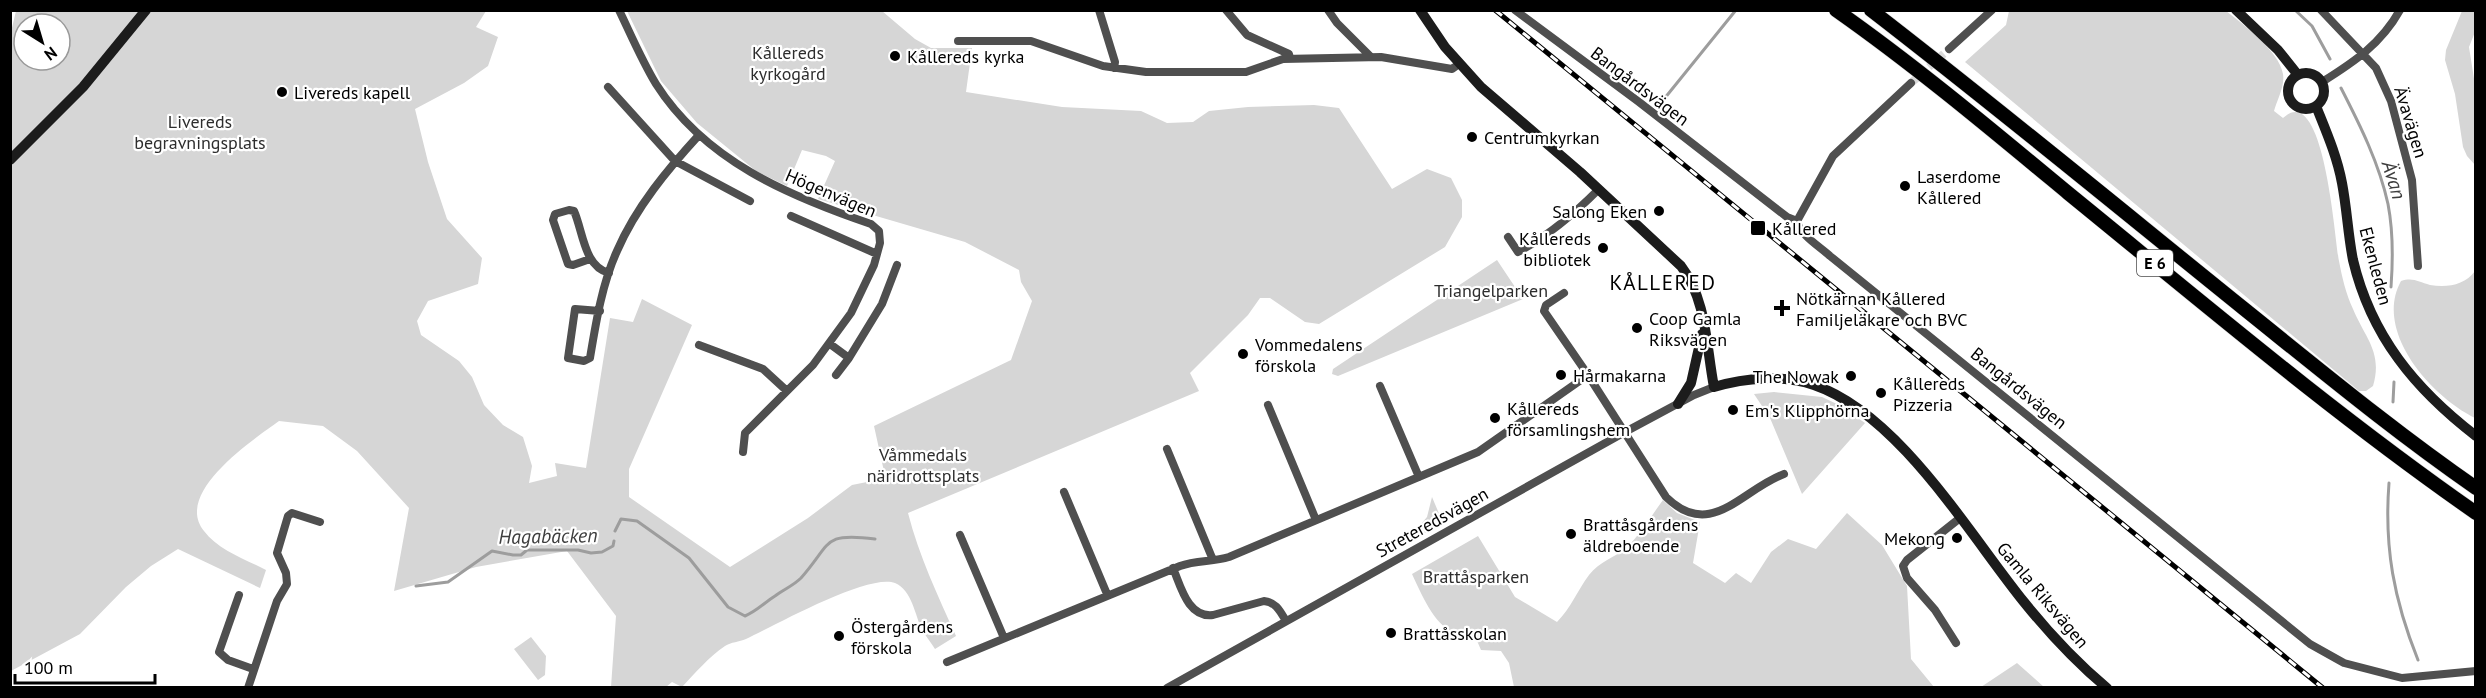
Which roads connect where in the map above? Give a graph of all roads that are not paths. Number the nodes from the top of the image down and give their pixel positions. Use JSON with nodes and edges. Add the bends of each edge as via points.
{"nodes":[{"id":1,"x":146,"y":10,"type":"edge"},
{"id":2,"x":619,"y":10,"type":"edge"},
{"id":3,"x":1099,"y":10,"type":"edge"},
{"id":4,"x":1226,"y":10,"type":"edge"},
{"id":5,"x":1328,"y":10,"type":"edge"},
{"id":6,"x":1420,"y":10,"type":"edge"},
{"id":7,"x":1515,"y":10,"type":"edge"},
{"id":8,"x":1836,"y":10,"type":"edge"},
{"id":9,"x":1871,"y":10,"type":"edge"},
{"id":10,"x":1992,"y":10,"type":"edge"},
{"id":11,"x":2236,"y":10,"type":"edge"},
{"id":12,"x":2321,"y":10,"type":"edge"},
{"id":13,"x":2400,"y":10,"type":"edge"},
{"id":14,"x":958,"y":41,"type":"dead end"},
{"id":15,"x":1949,"y":49,"type":"tunnel mouth"},
{"id":16,"x":2364,"y":55,"type":"junction"},
{"id":17,"x":1371,"y":57,"type":"junction"},
{"id":18,"x":1290,"y":58,"type":"junction"},
{"id":19,"x":1459,"y":64,"type":"junction"},
{"id":20,"x":1114,"y":68,"type":"junction"},
{"id":21,"x":2298,"y":75,"type":"junction"},
{"id":22,"x":2322,"y":82,"type":"junction"},
{"id":23,"x":1911,"y":83,"type":"tunnel mouth"},
{"id":24,"x":608,"y":87,"type":"dead end"},
{"id":25,"x":2316,"y":106,"type":"junction"},
{"id":26,"x":699,"y":135,"type":"junction"},
{"id":27,"x":10,"y":160,"type":"edge"},
{"id":28,"x":675,"y":161,"type":"junction"},
{"id":29,"x":1598,"y":190,"type":"junction"},
{"id":30,"x":750,"y":201,"type":"dead end"},
{"id":31,"x":791,"y":216,"type":"dead end"},
{"id":32,"x":1797,"y":221,"type":"junction"},
{"id":33,"x":1508,"y":237,"type":"dead end"},
{"id":34,"x":877,"y":254,"type":"junction"},
{"id":35,"x":590,"y":259,"type":"junction"},
{"id":36,"x":897,"y":265,"type":"dead end"},
{"id":37,"x":2418,"y":266,"type":"dead end"},
{"id":38,"x":609,"y":273,"type":"junction"},
{"id":39,"x":1564,"y":293,"type":"dead end"},
{"id":40,"x":600,"y":311,"type":"junction"},
{"id":41,"x":1704,"y":328,"type":"junction"},
{"id":42,"x":830,"y":344,"type":"junction"},
{"id":43,"x":699,"y":345,"type":"dead end"},
{"id":44,"x":849,"y":358,"type":"junction"},
{"id":45,"x":836,"y":375,"type":"dead end"},
{"id":46,"x":1588,"y":375,"type":"junction"},
{"id":47,"x":1380,"y":386,"type":"dead end"},
{"id":48,"x":1714,"y":387,"type":"junction"},
{"id":49,"x":787,"y":391,"type":"junction"},
{"id":50,"x":1678,"y":404,"type":"junction"},
{"id":51,"x":1268,"y":405,"type":"dead end"},
{"id":52,"x":1624,"y":432,"type":"junction"},
{"id":53,"x":2475,"y":436,"type":"edge"},
{"id":54,"x":1167,"y":449,"type":"dead end"},
{"id":55,"x":743,"y":452,"type":"dead end"},
{"id":56,"x":1784,"y":474,"type":"dead end"},
{"id":57,"x":1419,"y":477,"type":"junction"},
{"id":58,"x":2475,"y":488,"type":"edge"},
{"id":59,"x":1064,"y":492,"type":"dead end"},
{"id":60,"x":2475,"y":513,"type":"edge"},
{"id":61,"x":1960,"y":518,"type":"junction"},
{"id":62,"x":1316,"y":520,"type":"junction"},
{"id":63,"x":320,"y":522,"type":"dead end"},
{"id":64,"x":960,"y":535,"type":"dead end"},
{"id":65,"x":1213,"y":560,"type":"junction"},
{"id":66,"x":1173,"y":568,"type":"junction"},
{"id":67,"x":1107,"y":594,"type":"junction"},
{"id":68,"x":239,"y":595,"type":"dead end"},
{"id":69,"x":1286,"y":621,"type":"junction"},
{"id":70,"x":1004,"y":638,"type":"junction"},
{"id":71,"x":1956,"y":643,"type":"dead end"},
{"id":72,"x":947,"y":662,"type":"dead end"},
{"id":73,"x":253,"y":669,"type":"junction"},
{"id":74,"x":2475,"y":671,"type":"edge"},
{"id":75,"x":248,"y":687,"type":"edge"},
{"id":76,"x":1167,"y":687,"type":"edge"},
{"id":77,"x":2107,"y":687,"type":"edge"}],
"edges":[{"from":1,"to":27,"type":"street","via":[[83,87]]},
{"from":2,"to":26,"type":"street","name":"Högenvägen","via":[[657,85]]},
{"from":3,"to":20,"type":"street"},
{"from":4,"to":18,"type":"street","via":[[1247,35],[1289,54]]},
{"from":5,"to":17,"type":"street"},
{"from":6,"to":19,"type":"street"},
{"from":7,"to":32,"type":"street","name":"Bangårdsvägen"},
{"from":8,"to":60,"type":"highway","number":"E 6","via":[[1982,121],[2340,413]]},
{"from":9,"to":58,"type":"highway","number":"E 6","via":[[2352,396]]},
{"from":10,"to":15,"type":"street"},
{"from":11,"to":21,"type":"street"},
{"from":12,"to":16,"type":"street","name":"Ävavägen"},
{"from":13,"to":16,"type":"street"},
{"from":14,"to":20,"type":"street","via":[[1031,41]]},
{"from":16,"to":22,"type":"street"},
{"from":16,"to":37,"type":"street","name":"Ävavägen","via":[[2383,80],[2407,155],[2415,202]]},
{"from":17,"to":18,"type":"street"},
{"from":17,"to":19,"type":"street","via":[[1452,69]]},
{"from":18,"to":20,"type":"street","via":[[1246,72],[1146,72]]},
{"from":19,"to":29,"type":"street"},
{"from":21,"to":22,"type":"street","via":[[2311,73]]},
{"from":21,"to":25,"type":"street","via":[[2289,86],[2291,101],[2300,108]]},
{"from":22,"to":25,"type":"street","via":[[2323,97]]},
{"from":23,"to":32,"type":"street","via":[[1833,156]]},
{"from":24,"to":28,"type":"street"},
{"from":25,"to":53,"type":"street","name":"Ekenleden","via":[[2337,162],[2353,259],[2373,320],[2412,377]]},
{"from":26,"to":28,"type":"street"},
{"from":26,"to":34,"type":"street","name":"Högenvägen","via":[[753,175],[790,194],[871,224],[879,231]]},
{"from":28,"to":30,"type":"street"},
{"from":28,"to":38,"type":"street","via":[[640,210]]},
{"from":29,"to":33,"type":"street","via":[[1538,241],[1518,252]]},
{"from":29,"to":41,"type":"street","via":[[1681,266],[1696,292]]},
{"from":31,"to":34,"type":"street"},
{"from":32,"to":74,"type":"street","name":"Bangårdsvägen","via":[[1804,234],[1830,256],[2310,644],[2358,668],[2402,678]]},
{"from":34,"to":42,"type":"street","name":"Högenvägen","via":[[851,313]]},
{"from":35,"to":35,"type":"street","via":[[574,211],[555,214],[553,220],[567,262],[573,266]]},
{"from":35,"to":38,"type":"street"},
{"from":36,"to":44,"type":"street","via":[[882,304]]},
{"from":38,"to":40,"type":"street"},
{"from":39,"to":46,"type":"street","via":[[1546,305],[1544,311]]},
{"from":40,"to":40,"type":"street","via":[[588,361],[568,357],[575,309]]},
{"from":41,"to":48,"type":"street"},
{"from":41,"to":50,"type":"street","via":[[1691,383]]},
{"from":42,"to":44,"type":"street"},
{"from":42,"to":49,"type":"street","name":"Högenvägen"},
{"from":43,"to":49,"type":"street","via":[[763,369]]},
{"from":44,"to":45,"type":"street"},
{"from":46,"to":52,"type":"street"},
{"from":46,"to":57,"type":"street","via":[[1478,452]]},
{"from":47,"to":57,"type":"street"},
{"from":48,"to":50,"type":"street","name":"Streteredsvägen"},
{"from":48,"to":61,"type":"street","name":"Gamla Riksvägen","via":[[1775,379],[1810,383],[1828,390],[1870,418],[1907,452]]},
{"from":49,"to":55,"type":"street","name":"Högenvägen","via":[[746,434]]},
{"from":50,"to":52,"type":"street","name":"Streteredsvägen"},
{"from":51,"to":62,"type":"street"},
{"from":52,"to":56,"type":"street","via":[[1666,497],[1690,514],[1717,513]]},
{"from":52,"to":69,"type":"street","name":"Streteredsvägen"},
{"from":54,"to":65,"type":"street"},
{"from":57,"to":62,"type":"street"},
{"from":59,"to":67,"type":"street"},
{"from":61,"to":71,"type":"street","via":[[1904,566],[1907,578],[1935,610]]},
{"from":61,"to":77,"type":"street","name":"Gamla Riksvägen","via":[[2046,628]]},
{"from":62,"to":65,"type":"street"},
{"from":63,"to":73,"type":"street","via":[[292,513],[288,516],[277,553],[287,584]]},
{"from":64,"to":70,"type":"street"},
{"from":65,"to":66,"type":"street"},
{"from":66,"to":67,"type":"street"},
{"from":66,"to":69,"type":"street","via":[[1197,613],[1213,615],[1264,601],[1271,602]]},
{"from":67,"to":70,"type":"street"},
{"from":68,"to":73,"type":"street","via":[[219,652],[228,660]]},
{"from":69,"to":76,"type":"street","name":"Streteredsvägen"},
{"from":70,"to":72,"type":"street"},
{"from":73,"to":75,"type":"street"}]}
